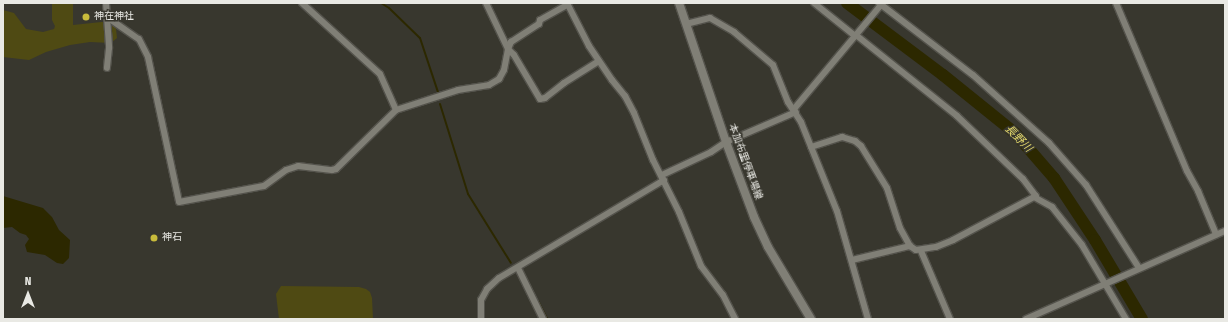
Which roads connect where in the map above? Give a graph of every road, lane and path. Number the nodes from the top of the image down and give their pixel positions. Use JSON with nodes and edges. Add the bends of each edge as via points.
{"nodes":[{"id":1,"x":106,"y":3,"type":"edge"},
{"id":2,"x":302,"y":3,"type":"edge"},
{"id":3,"x":486,"y":3,"type":"edge"},
{"id":4,"x":679,"y":3,"type":"edge"},
{"id":5,"x":814,"y":3,"type":"edge"},
{"id":6,"x":1116,"y":3,"type":"edge"},
{"id":7,"x":567,"y":4,"type":"edge"},
{"id":8,"x":879,"y":4,"type":"edge"},
{"id":9,"x":107,"y":17,"type":"junction"},
{"id":10,"x":686,"y":24,"type":"junction"},
{"id":11,"x":856,"y":34,"type":"junction"},
{"id":12,"x":508,"y":49,"type":"junction"},
{"id":13,"x":599,"y":61,"type":"junction"},
{"id":14,"x":107,"y":68,"type":"dead end"},
{"id":15,"x":396,"y":110,"type":"junction"},
{"id":16,"x":795,"y":111,"type":"junction"},
{"id":17,"x":726,"y":142,"type":"junction"},
{"id":18,"x":811,"y":147,"type":"junction"},
{"id":19,"x":663,"y":178,"type":"junction"},
{"id":20,"x":1034,"y":197,"type":"junction"},
{"id":21,"x":1225,"y":231,"type":"edge"},
{"id":22,"x":1216,"y":234,"type":"junction"},
{"id":23,"x":910,"y":246,"type":"junction"},
{"id":24,"x":921,"y":251,"type":"junction"},
{"id":25,"x":852,"y":260,"type":"junction"},
{"id":26,"x":518,"y":268,"type":"junction"},
{"id":27,"x":1139,"y":268,"type":"junction"},
{"id":28,"x":1105,"y":283,"type":"junction"},
{"id":29,"x":481,"y":319,"type":"edge"},
{"id":30,"x":543,"y":319,"type":"edge"},
{"id":31,"x":734,"y":319,"type":"edge"},
{"id":32,"x":811,"y":319,"type":"edge"},
{"id":33,"x":868,"y":319,"type":"edge"},
{"id":34,"x":950,"y":319,"type":"edge"},
{"id":35,"x":1026,"y":319,"type":"edge"},
{"id":36,"x":1126,"y":319,"type":"edge"}],
"edges":[{"from":1,"to":9,"type":"street"},
{"from":2,"to":15,"type":"street","via":[[380,74]]},
{"from":3,"to":12,"type":"street"},
{"from":4,"to":10,"type":"main road","name":"本加布里停車場線"},
{"from":5,"to":11,"type":"street"},
{"from":6,"to":22,"type":"street"},
{"from":7,"to":12,"type":"street","via":[[517,37]]},
{"from":7,"to":13,"type":"street"},
{"from":8,"to":11,"type":"street"},
{"from":8,"to":27,"type":"street","via":[[973,75],[1049,143],[1086,185]]},
{"from":9,"to":14,"type":"street"},
{"from":9,"to":15,"type":"street","via":[[139,39],[148,57],[179,202],[264,186],[286,170],[298,166],[336,169]]},
{"from":10,"to":16,"type":"street","via":[[710,18],[734,32],[773,65],[788,102]]},
{"from":10,"to":17,"type":"main road","name":"本加布里停車場線"},
{"from":11,"to":16,"type":"street"},
{"from":11,"to":20,"type":"street","via":[[957,116],[1023,179],[1036,196]]},
{"from":12,"to":13,"type":"street","via":[[540,99]]},
{"from":12,"to":15,"type":"street","via":[[504,70],[499,80],[489,85],[458,90]]},
{"from":13,"to":19,"type":"street","via":[[625,96]]},
{"from":16,"to":17,"type":"street"},
{"from":16,"to":18,"type":"street"},
{"from":17,"to":19,"type":"street"},
{"from":17,"to":32,"type":"main road","name":"本加布里停車場線","via":[[768,247]]},
{"from":18,"to":23,"type":"street","via":[[842,137],[861,146],[887,188],[900,228]]},
{"from":18,"to":25,"type":"street","via":[[837,211]]},
{"from":19,"to":26,"type":"street"},
{"from":19,"to":31,"type":"street","via":[[680,212],[701,266],[723,294]]},
{"from":20,"to":24,"type":"street","via":[[953,240]]},
{"from":20,"to":28,"type":"street","via":[[1052,207],[1082,245]]},
{"from":21,"to":22,"type":"street"},
{"from":22,"to":27,"type":"street"},
{"from":23,"to":24,"type":"street"},
{"from":23,"to":25,"type":"street"},
{"from":24,"to":34,"type":"street"},
{"from":25,"to":33,"type":"street"},
{"from":26,"to":29,"type":"street","via":[[498,278],[487,289],[481,300]]},
{"from":26,"to":30,"type":"street"},
{"from":27,"to":28,"type":"street"},
{"from":28,"to":35,"type":"street"},
{"from":28,"to":36,"type":"street"}]}
